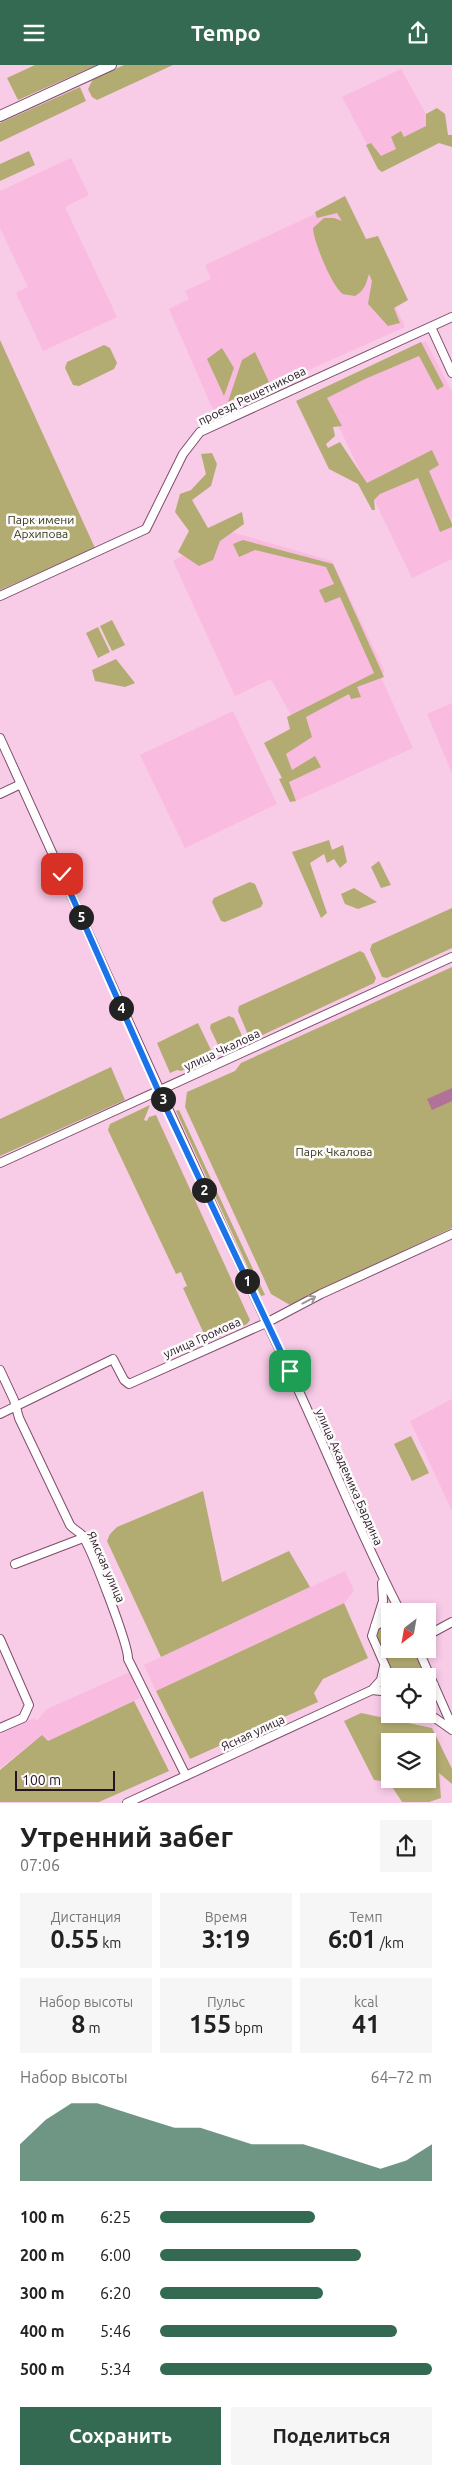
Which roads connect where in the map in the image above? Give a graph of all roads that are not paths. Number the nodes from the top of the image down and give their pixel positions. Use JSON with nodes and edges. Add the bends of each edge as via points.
{"nodes":[{"id":1,"x":111,"y":65,"type":"edge"},
{"id":2,"x":0,"y":116,"type":"edge"},
{"id":3,"x":452,"y":317,"type":"edge"},
{"id":4,"x":431,"y":327,"type":"junction"},
{"id":5,"x":452,"y":373,"type":"edge"},
{"id":6,"x":0,"y":596,"type":"edge"},
{"id":7,"x":0,"y":738,"type":"edge"},
{"id":8,"x":21,"y":784,"type":"junction"},
{"id":9,"x":0,"y":794,"type":"edge"},
{"id":10,"x":452,"y":957,"type":"edge"},
{"id":11,"x":159,"y":1091,"type":"junction"},
{"id":12,"x":0,"y":1163,"type":"edge"},
{"id":13,"x":452,"y":1234,"type":"edge"},
{"id":14,"x":266,"y":1323,"type":"junction"},
{"id":15,"x":0,"y":1370,"type":"edge"},
{"id":16,"x":15,"y":1407,"type":"junction"},
{"id":17,"x":0,"y":1414,"type":"edge"},
{"id":18,"x":83,"y":1538,"type":"junction"},
{"id":19,"x":15,"y":1564,"type":"dead end"},
{"id":20,"x":379,"y":1571,"type":"junction"},
{"id":21,"x":396,"y":1603,"type":"edge"},
{"id":22,"x":452,"y":1622,"type":"edge"},
{"id":23,"x":381,"y":1623,"type":"edge"},
{"id":24,"x":375,"y":1626,"type":"junction"},
{"id":25,"x":436,"y":1631,"type":"edge"},
{"id":26,"x":0,"y":1639,"type":"edge"},
{"id":27,"x":383,"y":1660,"type":"junction"},
{"id":28,"x":386,"y":1668,"type":"edge"},
{"id":29,"x":436,"y":1687,"type":"edge"},
{"id":30,"x":381,"y":1689,"type":"edge"},
{"id":31,"x":372,"y":1690,"type":"junction"},
{"id":32,"x":436,"y":1718,"type":"edge"},
{"id":33,"x":452,"y":1726,"type":"edge"},
{"id":34,"x":0,"y":1729,"type":"edge"},
{"id":35,"x":452,"y":1730,"type":"edge"},
{"id":36,"x":186,"y":1776,"type":"junction"},
{"id":37,"x":127,"y":1803,"type":"edge"}],
"edges":[{"from":1,"to":2,"type":"main road"},
{"from":3,"to":4,"type":"street","name":"проезд Решетникова"},
{"from":4,"to":5,"type":"street"},
{"from":4,"to":6,"type":"street","name":"проезд Решетникова","via":[[200,433],[183,454],[146,529]]},
{"from":7,"to":8,"type":"street","name":"улица Академика Бардина"},
{"from":8,"to":9,"type":"street"},
{"from":8,"to":11,"type":"street","name":"улица Академика Бардина"},
{"from":10,"to":11,"type":"street","name":"улица Чкалова"},
{"from":11,"to":12,"type":"street","name":"улица Чкалова"},
{"from":11,"to":14,"type":"street","name":"улица Академика Бардина"},
{"from":14,"to":13,"type":"street","name":"улица Громова","one_way":true},
{"from":14,"to":16,"type":"street","name":"улица Громова","via":[[129,1383],[113,1359]]},
{"from":14,"to":20,"type":"street","name":"улица Академика Бардина"},
{"from":15,"to":16,"type":"street","name":"Ямская улица"},
{"from":16,"to":17,"type":"street","name":"улица Громова"},
{"from":16,"to":18,"type":"street","name":"Ямская улица","via":[[70,1525]]},
{"from":18,"to":19,"type":"street"},
{"from":18,"to":36,"type":"street","name":"Ямская улица","via":[[109,1597],[127,1647],[128,1659]]},
{"from":20,"to":21,"type":"street","name":"улица Академика Бардина"},
{"from":20,"to":24,"type":"street","name":"улица Академика Бардина","via":[[384,1595]]},
{"from":22,"to":25,"type":"street"},
{"from":23,"to":24,"type":"street"},
{"from":24,"to":27,"type":"street","name":"улица Академика Бардина","via":[[372,1637]]},
{"from":26,"to":34,"type":"street","via":[[29,1705],[23,1718]]},
{"from":27,"to":28,"type":"street","name":"улица Академика Бардина"},
{"from":27,"to":31,"type":"street","via":[[383,1675]]},
{"from":29,"to":33,"type":"street"},
{"from":30,"to":31,"type":"street"},
{"from":31,"to":36,"type":"street","name":"Ясная улица"},
{"from":32,"to":35,"type":"street"},
{"from":36,"to":37,"type":"street","name":"Ясная улица"}]}
